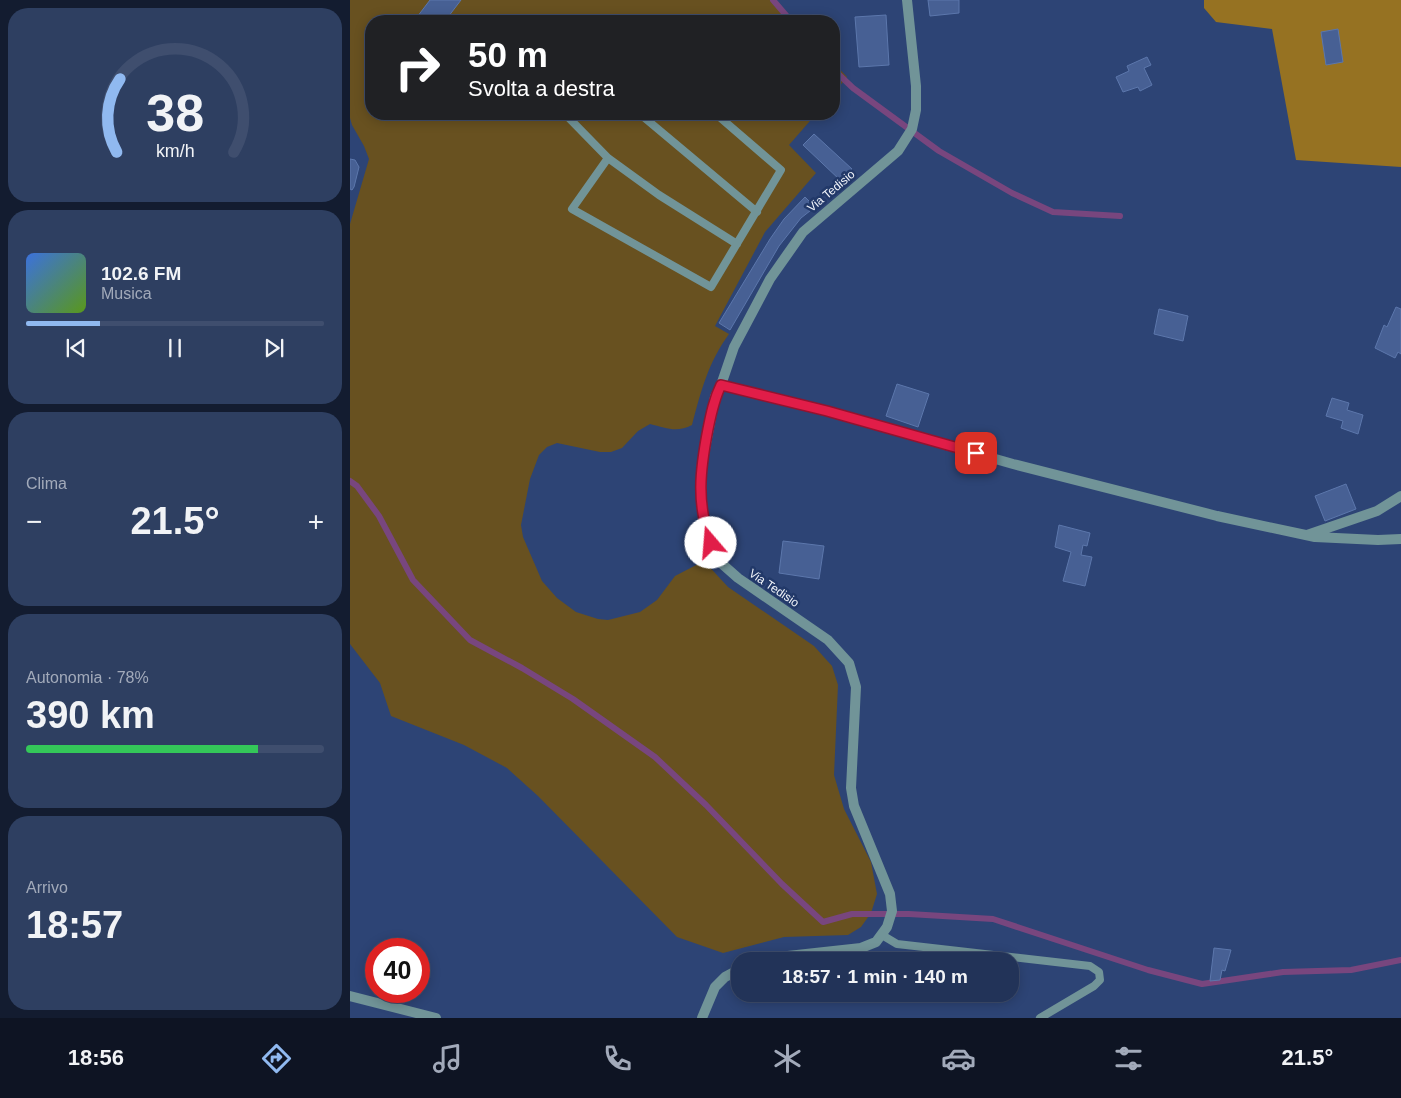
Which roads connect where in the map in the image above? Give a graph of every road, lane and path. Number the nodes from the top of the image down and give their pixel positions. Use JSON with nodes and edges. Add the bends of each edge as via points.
{"nodes":[{"id":1,"x":907,"y":0,"type":"edge"},
{"id":2,"x":571,"y":120,"type":"edge"},
{"id":3,"x":647,"y":120,"type":"edge"},
{"id":4,"x":723,"y":120,"type":"edge"},
{"id":5,"x":608,"y":158,"type":"junction"},
{"id":6,"x":757,"y":212,"type":"junction"},
{"id":7,"x":737,"y":244,"type":"junction"},
{"id":8,"x":721,"y":385,"type":"junction"},
{"id":9,"x":1401,"y":496,"type":"edge"},
{"id":10,"x":1306,"y":536,"type":"junction"},
{"id":11,"x":1401,"y":539,"type":"edge"},
{"id":12,"x":882,"y":935,"type":"junction"},
{"id":13,"x":822,"y":952,"type":"edge"},
{"id":14,"x":731,"y":973,"type":"edge"},
{"id":15,"x":350,"y":996,"type":"edge"},
{"id":16,"x":436,"y":1018,"type":"edge"},
{"id":17,"x":702,"y":1018,"type":"edge"},
{"id":18,"x":1040,"y":1018,"type":"edge"}],
"edges":[{"from":1,"to":8,"type":"street","name":"Via Tedisio","via":[[916,86],[912,130],[898,151],[803,232],[770,279],[734,347]]},
{"from":2,"to":5,"type":"lane"},
{"from":3,"to":6,"type":"lane"},
{"from":4,"to":6,"type":"lane","via":[[781,170]]},
{"from":5,"to":7,"type":"lane"},
{"from":5,"to":7,"type":"lane","via":[[572,209],[712,287]]},
{"from":6,"to":7,"type":"lane"},
{"from":8,"to":10,"type":"street","via":[[827,411],[1013,464]]},
{"from":8,"to":12,"type":"street","name":"Via Tedisio","via":[[715,398],[702,464],[704,525],[721,563],[828,640],[849,663],[856,687],[851,788],[854,806],[890,894],[892,911]]},
{"from":9,"to":10,"type":"street","via":[[1377,510]]},
{"from":10,"to":11,"type":"street"},
{"from":12,"to":13,"type":"street","via":[[876,942],[861,948]]},
{"from":12,"to":18,"type":"lane","via":[[897,944],[1090,966],[1098,972],[1100,980],[1094,986]]},
{"from":14,"to":17,"type":"street","via":[[715,987]]},
{"from":15,"to":16,"type":"street"}]}
